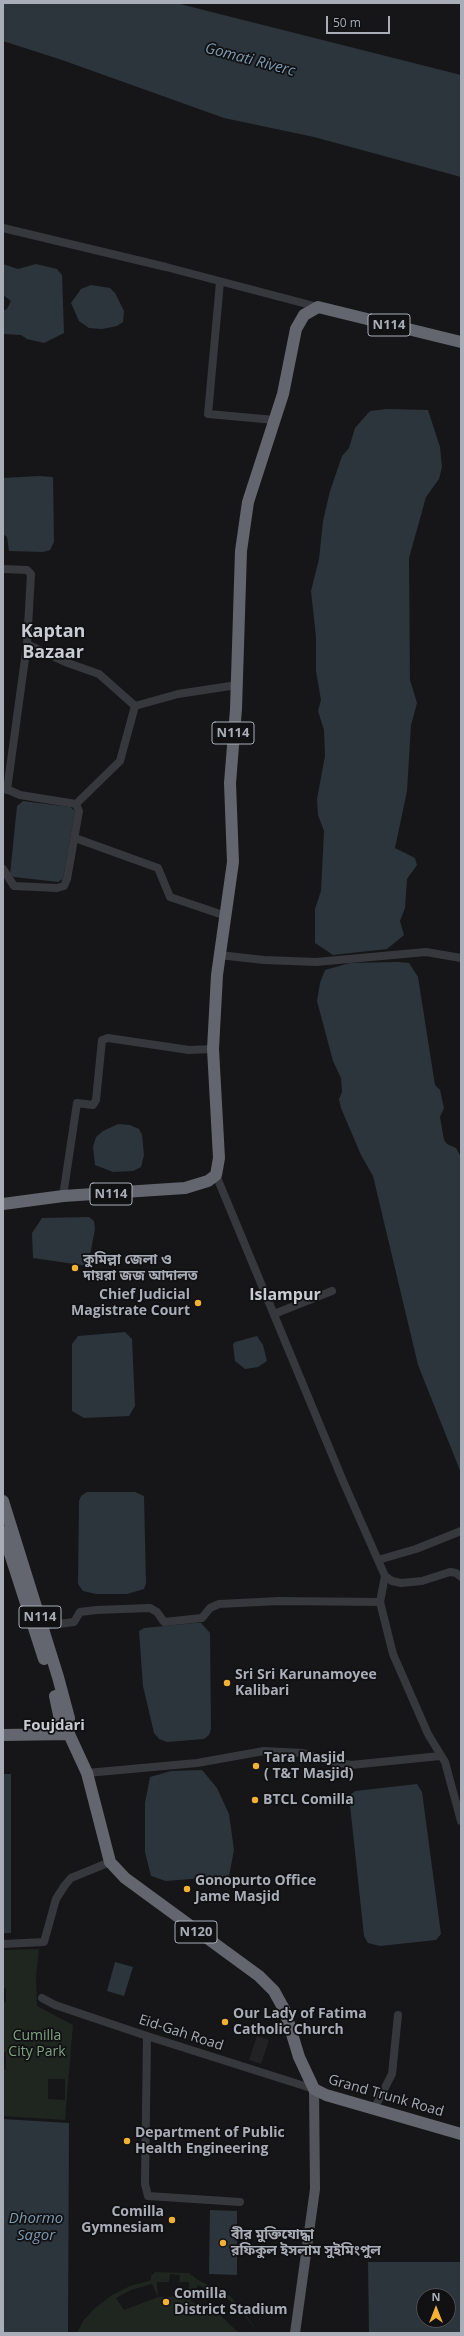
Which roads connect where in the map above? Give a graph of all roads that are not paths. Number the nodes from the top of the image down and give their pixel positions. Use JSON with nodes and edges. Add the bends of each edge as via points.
{"nodes":[{"id":1,"x":3,"y":228,"type":"edge"},
{"id":2,"x":220,"y":282,"type":"junction"},
{"id":3,"x":318,"y":307,"type":"junction"},
{"id":4,"x":461,"y":342,"type":"edge"},
{"id":5,"x":275,"y":420,"type":"junction"},
{"id":6,"x":3,"y":569,"type":"edge"},
{"id":7,"x":27,"y":644,"type":"junction"},
{"id":8,"x":237,"y":685,"type":"junction"},
{"id":9,"x":135,"y":706,"type":"junction"},
{"id":10,"x":5,"y":789,"type":"edge"},
{"id":11,"x":76,"y":804,"type":"junction"},
{"id":12,"x":75,"y":838,"type":"junction"},
{"id":13,"x":3,"y":869,"type":"edge"},
{"id":14,"x":226,"y":916,"type":"junction"},
{"id":15,"x":219,"y":955,"type":"junction"},
{"id":16,"x":461,"y":958,"type":"edge"},
{"id":17,"x":213,"y":1049,"type":"junction"},
{"id":18,"x":216,"y":1174,"type":"junction"},
{"id":19,"x":63,"y":1196,"type":"junction"},
{"id":20,"x":3,"y":1204,"type":"edge"},
{"id":21,"x":332,"y":1291,"type":"dead end"},
{"id":22,"x":274,"y":1314,"type":"junction"},
{"id":23,"x":3,"y":1501,"type":"edge"},
{"id":24,"x":461,"y":1531,"type":"edge"},
{"id":25,"x":3,"y":1532,"type":"edge"},
{"id":26,"x":378,"y":1560,"type":"junction"},
{"id":27,"x":385,"y":1576,"type":"junction"},
{"id":28,"x":461,"y":1577,"type":"edge"},
{"id":29,"x":380,"y":1602,"type":"junction"},
{"id":30,"x":43,"y":1626,"type":"junction"},
{"id":31,"x":68,"y":1734,"type":"junction"},
{"id":32,"x":3,"y":1735,"type":"edge"},
{"id":33,"x":440,"y":1756,"type":"junction"},
{"id":34,"x":87,"y":1773,"type":"junction"},
{"id":35,"x":461,"y":1821,"type":"edge"},
{"id":36,"x":110,"y":1862,"type":"junction"},
{"id":37,"x":3,"y":1944,"type":"edge"},
{"id":38,"x":42,"y":1998,"type":"dead end"},
{"id":39,"x":398,"y":2015,"type":"dead end"},
{"id":40,"x":146,"y":2036,"type":"junction"},
{"id":41,"x":314,"y":2089,"type":"junction"},
{"id":42,"x":374,"y":2109,"type":"junction"},
{"id":43,"x":461,"y":2134,"type":"edge"},
{"id":44,"x":240,"y":2202,"type":"dead end"},
{"id":45,"x":295,"y":2333,"type":"edge"}],
"edges":[{"from":1,"to":2,"type":"street"},
{"from":2,"to":3,"type":"street"},
{"from":2,"to":5,"type":"street","via":[[208,414]]},
{"from":3,"to":4,"type":"highway","number":"N114"},
{"from":3,"to":5,"type":"highway","number":"N114","via":[[304,315],[296,329]]},
{"from":5,"to":8,"type":"highway","number":"N114","via":[[248,502],[242,543]]},
{"from":6,"to":7,"type":"street","via":[[27,570],[31,574]]},
{"from":7,"to":9,"type":"street","via":[[99,674]]},
{"from":7,"to":10,"type":"street"},
{"from":8,"to":9,"type":"street","via":[[178,694]]},
{"from":8,"to":14,"type":"highway","number":"N114","via":[[230,782],[233,862]]},
{"from":9,"to":11,"type":"street","via":[[120,761]]},
{"from":10,"to":11,"type":"street","via":[[20,795]]},
{"from":11,"to":12,"type":"street","via":[[80,811]]},
{"from":12,"to":13,"type":"street","via":[[66,884],[61,887],[14,886]]},
{"from":12,"to":14,"type":"street","via":[[158,868],[170,897]]},
{"from":14,"to":15,"type":"highway","number":"N114"},
{"from":15,"to":16,"type":"street","via":[[316,962],[426,952]]},
{"from":15,"to":17,"type":"highway","number":"N114"},
{"from":17,"to":18,"type":"highway","number":"N114","via":[[219,1158]]},
{"from":17,"to":19,"type":"street","via":[[189,1050],[108,1038],[102,1040],[96,1100],[93,1105],[77,1103]]},
{"from":18,"to":19,"type":"highway","number":"N114","via":[[208,1181],[186,1188]]},
{"from":18,"to":22,"type":"street"},
{"from":19,"to":20,"type":"highway","number":"N114"},
{"from":21,"to":22,"type":"street"},
{"from":22,"to":26,"type":"street"},
{"from":23,"to":30,"type":"highway","number":"N114"},
{"from":24,"to":26,"type":"street","via":[[416,1549]]},
{"from":25,"to":31,"type":"highway","number":"N114","via":[[47,1666],[60,1720]]},
{"from":26,"to":27,"type":"street"},
{"from":27,"to":28,"type":"street","via":[[401,1583],[422,1581],[450,1572]]},
{"from":27,"to":29,"type":"street"},
{"from":29,"to":30,"type":"street","via":[[279,1601],[219,1604],[210,1608],[202,1618],[164,1622],[157,1612],[150,1608],[96,1610],[80,1612],[74,1622]]},
{"from":29,"to":33,"type":"street","via":[[393,1654]]},
{"from":30,"to":31,"type":"highway","number":"N114","via":[[69,1718]]},
{"from":31,"to":32,"type":"highway"},
{"from":31,"to":34,"type":"highway","name":"Grand Trunk Road","number":"N120"},
{"from":33,"to":34,"type":"street","via":[[350,1764],[329,1761],[304,1752],[264,1751],[197,1763]]},
{"from":33,"to":35,"type":"street","via":[[449,1774]]},
{"from":34,"to":36,"type":"highway","name":"Grand Trunk Road","number":"N120"},
{"from":36,"to":37,"type":"street","via":[[71,1878],[65,1884],[56,1899],[44,1942]]},
{"from":36,"to":41,"type":"highway","name":"Grand Trunk Road","number":"N120","via":[[125,1878],[259,1976],[274,1992],[285,2011],[299,2057]]},
{"from":38,"to":40,"type":"street","name":"Eid-Gah Road","via":[[55,2005]]},
{"from":39,"to":42,"type":"street","via":[[392,2074]]},
{"from":40,"to":41,"type":"street","name":"Eid-Gah Road"},
{"from":40,"to":44,"type":"street","via":[[145,2184],[148,2196]]},
{"from":41,"to":42,"type":"highway","name":"Grand Trunk Road"},
{"from":41,"to":45,"type":"main road","via":[[315,2189]]},
{"from":42,"to":43,"type":"highway","name":"Grand Trunk Road"}]}
